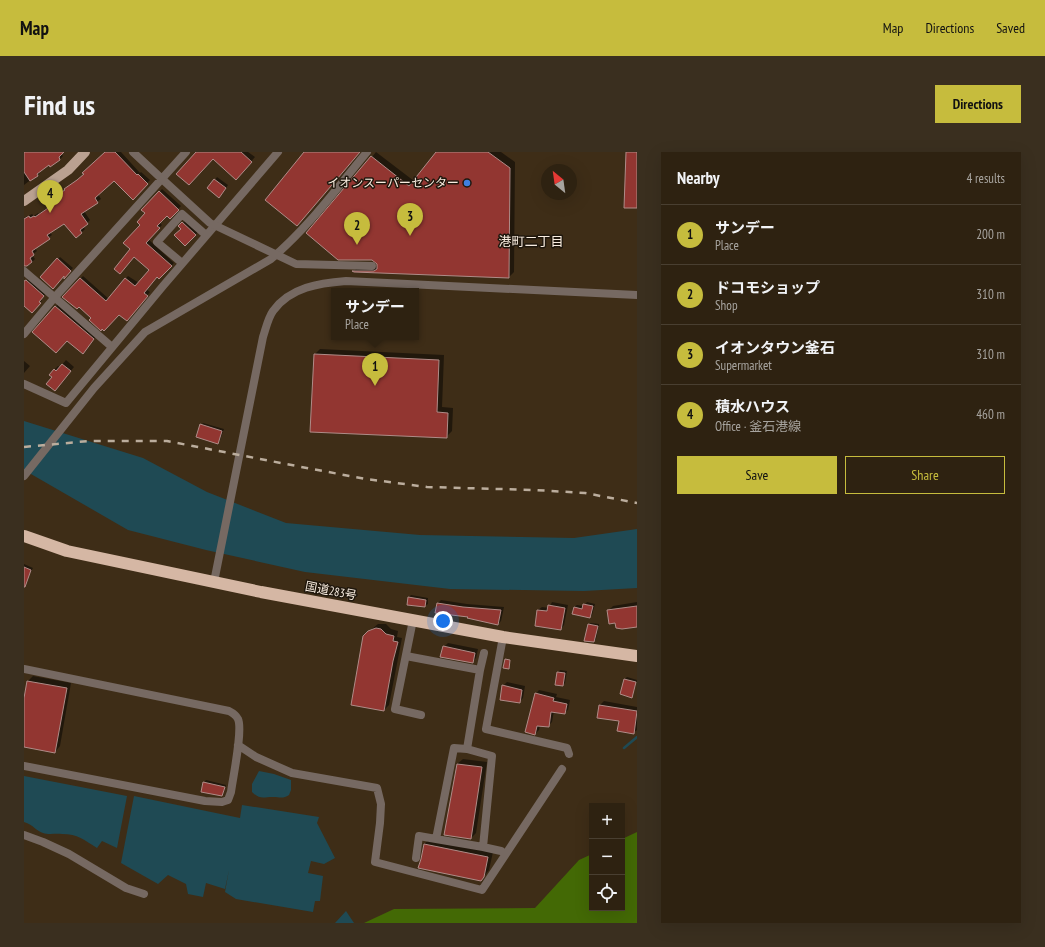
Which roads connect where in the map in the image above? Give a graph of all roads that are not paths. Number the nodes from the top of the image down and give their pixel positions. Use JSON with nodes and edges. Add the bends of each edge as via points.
{"nodes":[{"id":1,"x":85,"y":152,"type":"edge"},
{"id":2,"x":133,"y":152,"type":"edge"},
{"id":3,"x":186,"y":152,"type":"edge"},
{"id":4,"x":278,"y":152,"type":"edge"},
{"id":5,"x":366,"y":152,"type":"edge"},
{"id":6,"x":162,"y":179,"type":"junction"},
{"id":7,"x":24,"y":201,"type":"edge"},
{"id":8,"x":206,"y":235,"type":"junction"},
{"id":9,"x":182,"y":263,"type":"junction"},
{"id":10,"x":372,"y":266,"type":"dead end"},
{"id":11,"x":24,"y":271,"type":"edge"},
{"id":12,"x":637,"y":295,"type":"edge"},
{"id":13,"x":55,"y":297,"type":"junction"},
{"id":14,"x":24,"y":334,"type":"edge"},
{"id":15,"x":112,"y":346,"type":"junction"},
{"id":16,"x":24,"y":384,"type":"edge"},
{"id":17,"x":24,"y":476,"type":"edge"},
{"id":18,"x":24,"y":536,"type":"edge"},
{"id":19,"x":214,"y":582,"type":"junction"},
{"id":20,"x":413,"y":620,"type":"junction"},
{"id":21,"x":504,"y":637,"type":"junction"},
{"id":22,"x":484,"y":653,"type":"dead end"},
{"id":23,"x":406,"y":656,"type":"junction"},
{"id":24,"x":637,"y":656,"type":"edge"},
{"id":25,"x":24,"y":669,"type":"edge"},
{"id":26,"x":480,"y":670,"type":"junction"},
{"id":27,"x":421,"y":715,"type":"dead end"},
{"id":28,"x":238,"y":745,"type":"junction"},
{"id":29,"x":467,"y":749,"type":"junction"},
{"id":30,"x":569,"y":754,"type":"dead end"},
{"id":31,"x":24,"y":766,"type":"edge"},
{"id":32,"x":562,"y":769,"type":"dead end"},
{"id":33,"x":24,"y":835,"type":"edge"},
{"id":34,"x":436,"y":840,"type":"junction"},
{"id":35,"x":483,"y":847,"type":"junction"},
{"id":36,"x":501,"y":851,"type":"dead end"},
{"id":37,"x":416,"y":858,"type":"dead end"},
{"id":38,"x":144,"y":894,"type":"dead end"}],
"edges":[{"from":1,"to":7,"type":"main road","via":[[68,170]]},
{"from":2,"to":6,"type":"street"},
{"from":3,"to":6,"type":"street"},
{"from":4,"to":8,"type":"street"},
{"from":5,"to":17,"type":"street","via":[[307,226],[288,245],[271,258],[145,332],[94,388]]},
{"from":6,"to":10,"type":"street","bridge":true,"via":[[210,223],[296,264]]},
{"from":6,"to":13,"type":"street"},
{"from":8,"to":9,"type":"street"},
{"from":8,"to":9,"type":"street","via":[[182,214],[157,242]]},
{"from":9,"to":15,"type":"street"},
{"from":11,"to":13,"type":"street"},
{"from":12,"to":19,"type":"street","via":[[346,281],[321,283],[294,293],[273,311],[263,337]]},
{"from":13,"to":14,"type":"street"},
{"from":13,"to":15,"type":"street"},
{"from":15,"to":16,"type":"street","via":[[66,403]]},
{"from":18,"to":19,"type":"highway","name":"国道283号","via":[[67,551]]},
{"from":19,"to":20,"type":"highway","name":"国道283号"},
{"from":20,"to":21,"type":"highway","name":"国道283号"},
{"from":20,"to":23,"type":"street"},
{"from":21,"to":24,"type":"highway","name":"国道283号"},
{"from":21,"to":30,"type":"street","via":[[486,729],[567,748]]},
{"from":22,"to":26,"type":"street"},
{"from":23,"to":26,"type":"street"},
{"from":23,"to":27,"type":"street","via":[[395,709]]},
{"from":25,"to":28,"type":"street","via":[[229,711],[238,718],[240,725]]},
{"from":26,"to":29,"type":"street"},
{"from":28,"to":31,"type":"street","via":[[231,792],[228,800],[222,802],[205,801]]},
{"from":28,"to":32,"type":"street","via":[[256,757],[292,774],[377,788],[381,804],[375,862],[482,890]]},
{"from":29,"to":34,"type":"street","via":[[454,748]]},
{"from":29,"to":35,"type":"street","via":[[492,756]]},
{"from":33,"to":38,"type":"street","via":[[69,854],[126,888]]},
{"from":34,"to":35,"type":"street"},
{"from":34,"to":37,"type":"street","via":[[419,836]]},
{"from":35,"to":36,"type":"street"}]}
